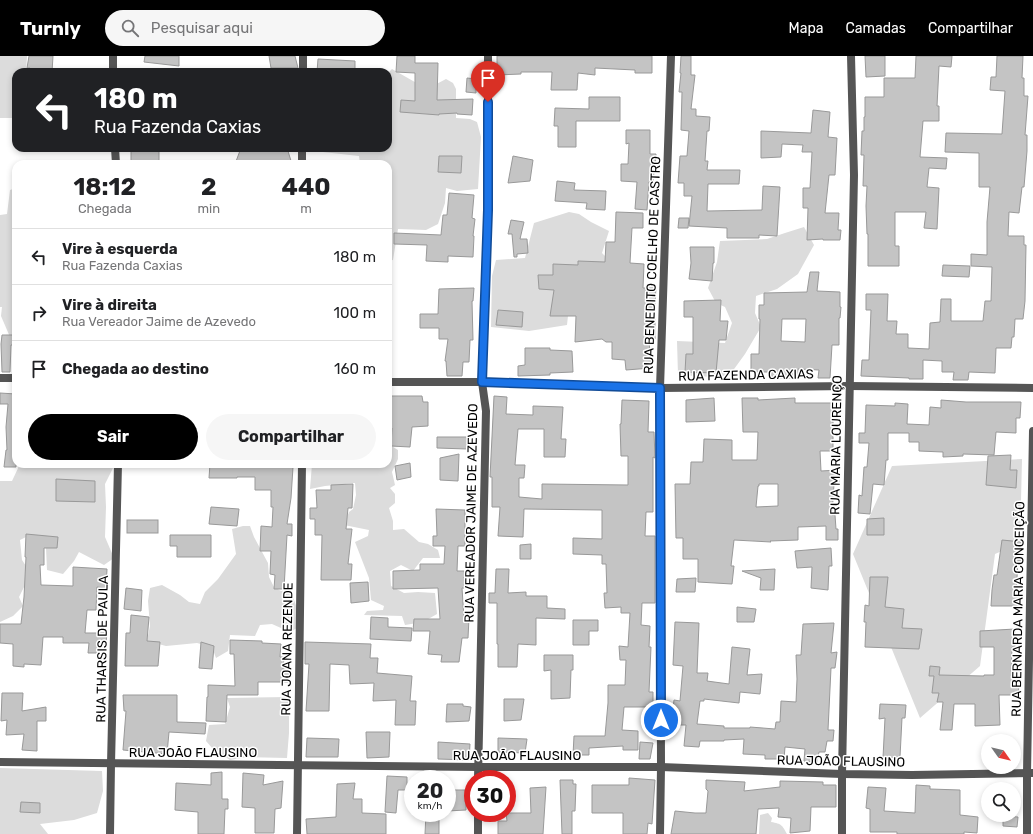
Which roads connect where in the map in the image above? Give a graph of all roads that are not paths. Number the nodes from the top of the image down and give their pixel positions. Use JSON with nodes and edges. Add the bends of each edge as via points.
{"nodes":[{"id":1,"x":113,"y":56,"type":"edge"},
{"id":2,"x":303,"y":56,"type":"edge"},
{"id":3,"x":488,"y":56,"type":"edge"},
{"id":4,"x":672,"y":56,"type":"edge"},
{"id":5,"x":851,"y":56,"type":"edge"},
{"id":6,"x":113,"y":68,"type":"edge"},
{"id":7,"x":303,"y":68,"type":"edge"},
{"id":8,"x":0,"y":378,"type":"edge"},
{"id":9,"x":12,"y":378,"type":"edge"},
{"id":10,"x":392,"y":382,"type":"edge"},
{"id":11,"x":482,"y":382,"type":"junction"},
{"id":12,"x":849,"y":386,"type":"junction"},
{"id":13,"x":660,"y":388,"type":"junction"},
{"id":14,"x":1033,"y":388,"type":"edge"},
{"id":15,"x":1033,"y":432,"type":"edge"},
{"id":16,"x":118,"y":468,"type":"edge"},
{"id":17,"x":302,"y":468,"type":"edge"},
{"id":18,"x":0,"y":762,"type":"edge"},
{"id":19,"x":111,"y":764,"type":"junction"},
{"id":20,"x":298,"y":765,"type":"junction"},
{"id":21,"x":478,"y":767,"type":"junction"},
{"id":22,"x":661,"y":767,"type":"junction"},
{"id":23,"x":1030,"y":773,"type":"edge"},
{"id":24,"x":842,"y":774,"type":"junction"},
{"id":25,"x":478,"y":822,"type":"edge"},
{"id":26,"x":110,"y":834,"type":"edge"},
{"id":27,"x":297,"y":834,"type":"edge"},
{"id":28,"x":478,"y":834,"type":"edge"},
{"id":29,"x":660,"y":834,"type":"edge"},
{"id":30,"x":842,"y":834,"type":"edge"},
{"id":31,"x":1027,"y":834,"type":"edge"}],
"edges":[{"from":1,"to":6,"type":"street"},
{"from":2,"to":7,"type":"street"},
{"from":3,"to":11,"type":"street","name":"RUA VEREADOR JAIME DE AZEVEDO","via":[[488,210]]},
{"from":4,"to":13,"type":"street","name":"RUA BENEDITO COELHO DE CASTRO"},
{"from":5,"to":12,"type":"street","name":"RUA MARIA LOURENÇO","via":[[854,175]]},
{"from":8,"to":9,"type":"street"},
{"from":10,"to":11,"type":"street","name":"RUA FAZENDA CAXIAS"},
{"from":11,"to":13,"type":"street","name":"RUA FAZENDA CAXIAS"},
{"from":11,"to":21,"type":"street","name":"RUA VEREADOR JAIME DE AZEVEDO","via":[[486,411]]},
{"from":12,"to":13,"type":"street","name":"RUA FAZENDA CAXIAS"},
{"from":12,"to":14,"type":"street","name":"RUA FAZENDA CAXIAS"},
{"from":12,"to":24,"type":"street","name":"RUA MARIA LOURENÇO"},
{"from":13,"to":22,"type":"street","name":"RUA BENEDITO COELHO DE CASTRO"},
{"from":15,"to":23,"type":"street","name":"RUA BERNARDA MARIA CONCEIÇÃO"},
{"from":16,"to":19,"type":"street","name":"RUA THARSIS DE PAULA"},
{"from":17,"to":20,"type":"street","name":"RUA JOANA REZENDE"},
{"from":18,"to":19,"type":"street","name":"RUA JOÃO FLAUSINO"},
{"from":19,"to":20,"type":"street","name":"RUA JOÃO FLAUSINO"},
{"from":19,"to":26,"type":"street","name":"RUA THARSIS DE PAULA"},
{"from":20,"to":21,"type":"street","name":"RUA JOÃO FLAUSINO"},
{"from":20,"to":27,"type":"street","name":"RUA JOANA REZENDE"},
{"from":21,"to":22,"type":"street","name":"RUA JOÃO FLAUSINO"},
{"from":22,"to":24,"type":"street","name":"RUA JOÃO FLAUSINO"},
{"from":22,"to":29,"type":"street","name":"RUA BENEDITO COELHO DE CASTRO"},
{"from":23,"to":24,"type":"street","name":"RUA JOÃO FLAUSINO"},
{"from":23,"to":31,"type":"street","name":"RUA BERNARDA MARIA CONCEIÇÃO"},
{"from":24,"to":30,"type":"street","name":"RUA MARIA LOURENÇO"},
{"from":25,"to":28,"type":"street"}]}
